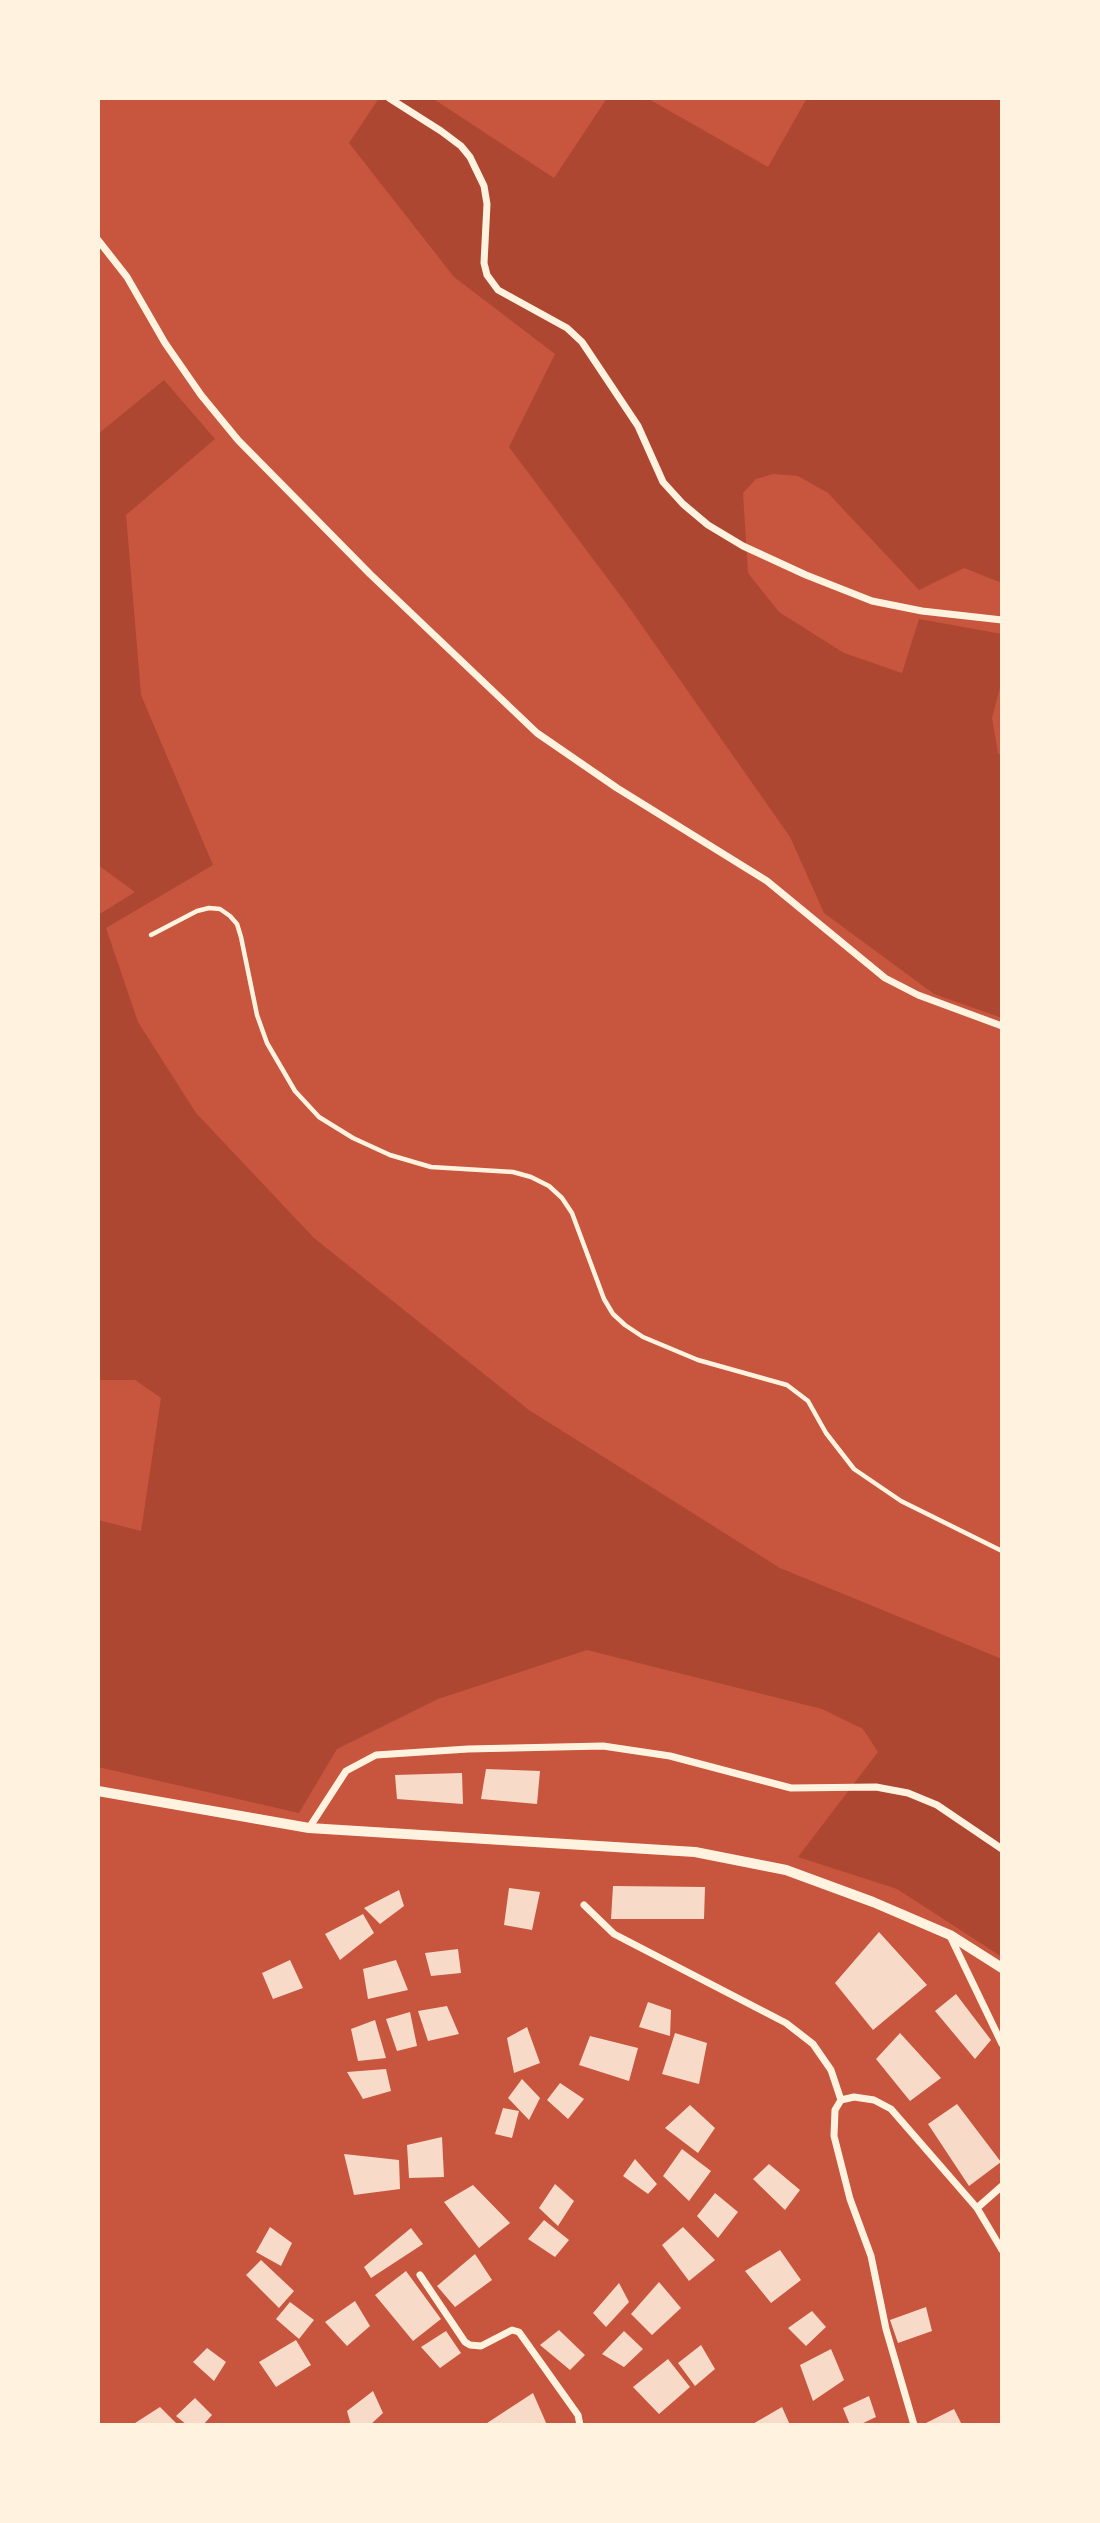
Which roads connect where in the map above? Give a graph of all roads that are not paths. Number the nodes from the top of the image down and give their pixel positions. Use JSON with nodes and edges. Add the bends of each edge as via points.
{"nodes":[{"id":1,"x":389,"y":98,"type":"edge"},
{"id":2,"x":98,"y":240,"type":"edge"},
{"id":3,"x":1002,"y":620,"type":"edge"},
{"id":4,"x":151,"y":935,"type":"dead end"},
{"id":5,"x":1002,"y":1026,"type":"edge"},
{"id":6,"x":1002,"y":1551,"type":"edge"},
{"id":7,"x":98,"y":1791,"type":"edge"},
{"id":8,"x":309,"y":1828,"type":"junction"},
{"id":9,"x":1002,"y":1849,"type":"edge"},
{"id":10,"x":584,"y":1905,"type":"dead end"},
{"id":11,"x":950,"y":1935,"type":"junction"},
{"id":12,"x":1002,"y":1968,"type":"edge"},
{"id":13,"x":1002,"y":2045,"type":"edge"},
{"id":14,"x":841,"y":2101,"type":"junction"},
{"id":15,"x":1002,"y":2186,"type":"edge"},
{"id":16,"x":977,"y":2208,"type":"junction"},
{"id":17,"x":1002,"y":2250,"type":"edge"},
{"id":18,"x":420,"y":2275,"type":"dead end"},
{"id":19,"x":580,"y":2425,"type":"edge"},
{"id":20,"x":915,"y":2425,"type":"edge"}],
"edges":[{"from":1,"to":3,"type":"street","via":[[441,131],[470,158],[487,204],[487,275],[498,290],[556,321],[582,342],[638,426],[663,482],[683,504],[743,546],[872,601]]},
{"from":2,"to":5,"type":"street","via":[[127,277],[201,395],[238,440],[537,733],[767,881],[885,978]]},
{"from":4,"to":6,"type":"lane","via":[[209,908],[230,916],[241,937],[267,1042],[295,1091],[318,1117],[390,1155],[431,1167],[513,1172],[549,1186],[572,1213],[604,1299],[625,1325],[698,1360],[787,1385],[808,1401],[853,1469],[901,1501]]},
{"from":7,"to":8,"type":"street"},
{"from":8,"to":9,"type":"street","via":[[346,1771],[376,1755],[603,1746],[670,1756],[792,1788],[876,1787],[908,1793],[937,1805]]},
{"from":8,"to":11,"type":"street","via":[[695,1852],[786,1870]]},
{"from":10,"to":14,"type":"street","via":[[614,1934],[786,2023],[813,2044],[831,2070]]},
{"from":11,"to":12,"type":"street"},
{"from":11,"to":13,"type":"street"},
{"from":14,"to":16,"type":"street","via":[[854,2096],[891,2109]]},
{"from":14,"to":20,"type":"street","via":[[835,2110],[834,2136]]},
{"from":15,"to":16,"type":"street"},
{"from":16,"to":17,"type":"street"},
{"from":18,"to":19,"type":"street","via":[[470,2346],[481,2346],[512,2330],[519,2332],[578,2415]]}]}
